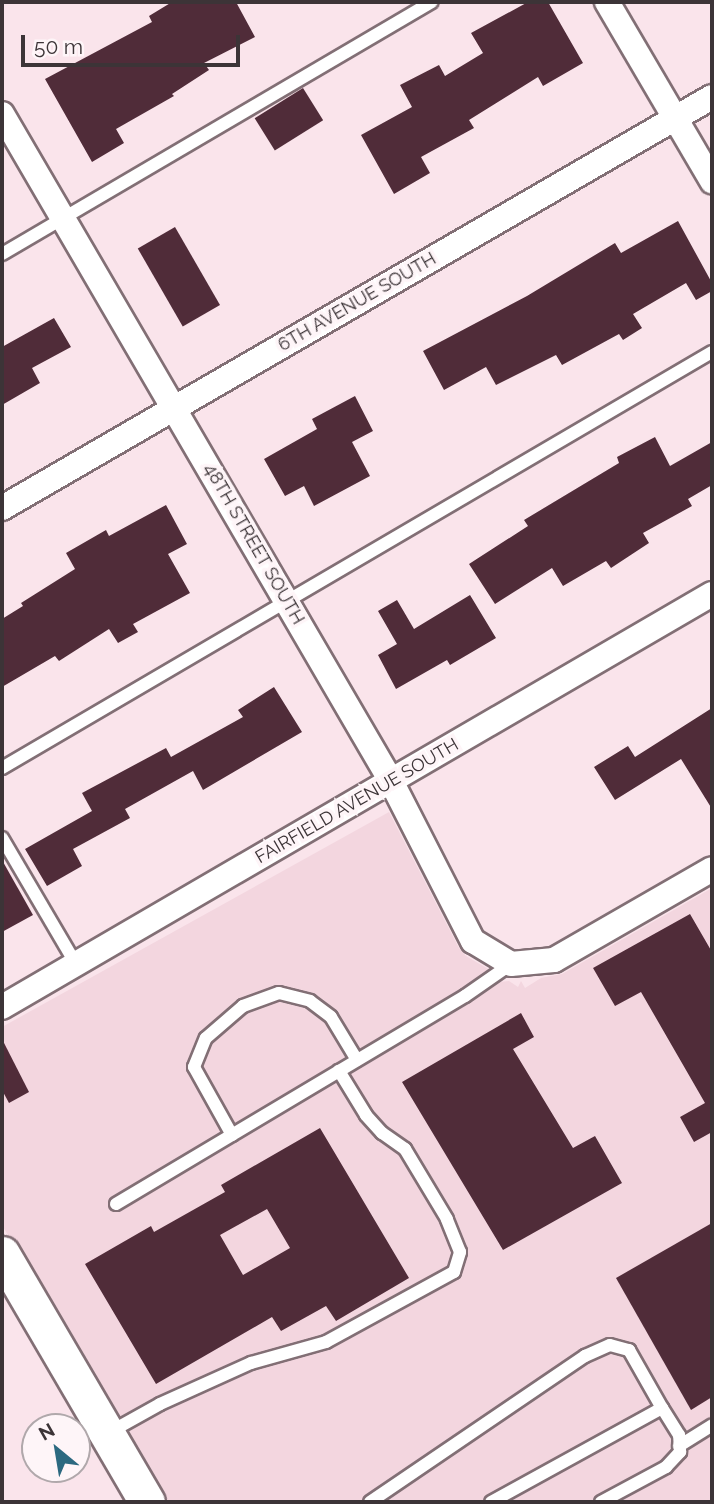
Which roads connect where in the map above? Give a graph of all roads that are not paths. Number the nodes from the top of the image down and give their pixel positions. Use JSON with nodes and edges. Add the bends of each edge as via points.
{"nodes":[{"id":1,"x":432,"y":2,"type":"edge"},
{"id":2,"x":607,"y":2,"type":"edge"},
{"id":3,"x":712,"y":97,"type":"edge"},
{"id":4,"x":2,"y":114,"type":"edge"},
{"id":5,"x":676,"y":119,"type":"junction"},
{"id":6,"x":712,"y":181,"type":"edge"},
{"id":7,"x":64,"y":219,"type":"junction"},
{"id":8,"x":2,"y":254,"type":"edge"},
{"id":9,"x":712,"y":352,"type":"edge"},
{"id":10,"x":175,"y":407,"type":"junction"},
{"id":11,"x":2,"y":508,"type":"edge"},
{"id":12,"x":712,"y":594,"type":"edge"},
{"id":13,"x":287,"y":601,"type":"junction"},
{"id":14,"x":2,"y":768,"type":"edge"},
{"id":15,"x":391,"y":781,"type":"junction"},
{"id":16,"x":2,"y":838,"type":"edge"},
{"id":17,"x":712,"y":869,"type":"edge"},
{"id":18,"x":76,"y":964,"type":"junction"},
{"id":19,"x":511,"y":964,"type":"junction"},
{"id":20,"x":2,"y":1007,"type":"edge"},
{"id":21,"x":357,"y":1060,"type":"junction"},
{"id":22,"x":339,"y":1071,"type":"junction"},
{"id":23,"x":232,"y":1135,"type":"junction"},
{"id":24,"x":116,"y":1204,"type":"dead end"},
{"id":25,"x":2,"y":1254,"type":"edge"},
{"id":26,"x":662,"y":1408,"type":"junction"},
{"id":27,"x":712,"y":1425,"type":"edge"},
{"id":28,"x":107,"y":1434,"type":"junction"},
{"id":29,"x":680,"y":1446,"type":"junction"},
{"id":30,"x":147,"y":1502,"type":"edge"},
{"id":31,"x":370,"y":1502,"type":"edge"},
{"id":32,"x":491,"y":1502,"type":"edge"},
{"id":33,"x":601,"y":1502,"type":"edge"}],
"edges":[{"from":1,"to":7,"type":"lane"},
{"from":2,"to":5,"type":"street"},
{"from":3,"to":5,"type":"street","name":"6TH AVENUE SOUTH"},
{"from":4,"to":7,"type":"street","name":"48TH STREET SOUTH"},
{"from":5,"to":6,"type":"street"},
{"from":5,"to":10,"type":"street","name":"6TH AVENUE SOUTH"},
{"from":7,"to":8,"type":"lane"},
{"from":7,"to":10,"type":"street","name":"48TH STREET SOUTH"},
{"from":9,"to":13,"type":"lane"},
{"from":10,"to":11,"type":"street","name":"6TH AVENUE SOUTH"},
{"from":10,"to":13,"type":"street","name":"48TH STREET SOUTH"},
{"from":12,"to":15,"type":"street","name":"FAIRFIELD AVENUE SOUTH"},
{"from":13,"to":14,"type":"lane"},
{"from":13,"to":15,"type":"street","name":"48TH STREET SOUTH"},
{"from":15,"to":18,"type":"street","name":"FAIRFIELD AVENUE SOUTH"},
{"from":15,"to":19,"type":"street","name":"48TH STREET SOUTH","via":[[473,942]]},
{"from":16,"to":18,"type":"lane"},
{"from":17,"to":19,"type":"street","via":[[554,960]]},
{"from":18,"to":20,"type":"street","name":"FAIRFIELD AVENUE SOUTH"},
{"from":19,"to":21,"type":"lane"},
{"from":21,"to":22,"type":"lane"},
{"from":21,"to":23,"type":"lane","via":[[331,1017],[310,1001],[279,993],[243,1006],[206,1038],[194,1067]]},
{"from":22,"to":23,"type":"lane"},
{"from":22,"to":28,"type":"lane","via":[[366,1115],[405,1149],[447,1219],[460,1252],[454,1272],[326,1342],[251,1363]]},
{"from":23,"to":24,"type":"lane"},
{"from":25,"to":28,"type":"main road"},
{"from":26,"to":29,"type":"lane","via":[[679,1435]]},
{"from":26,"to":31,"type":"lane","via":[[629,1350],[610,1345],[585,1356]]},
{"from":26,"to":32,"type":"lane"},
{"from":27,"to":29,"type":"lane"},
{"from":28,"to":30,"type":"main road"},
{"from":29,"to":33,"type":"lane","via":[[666,1467]]}]}
